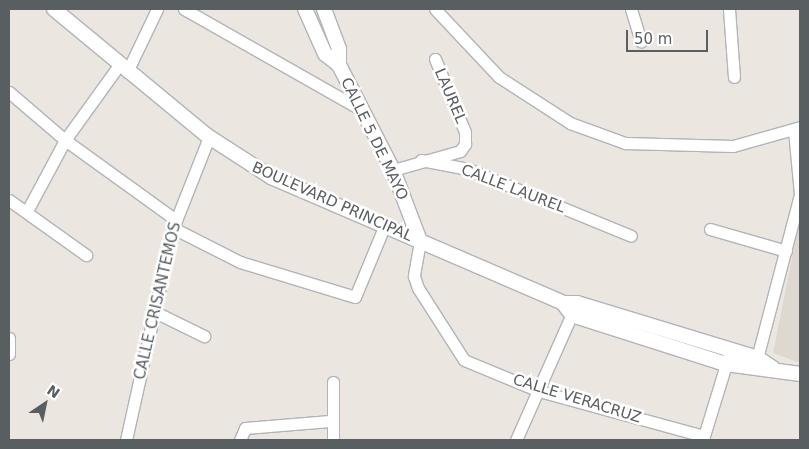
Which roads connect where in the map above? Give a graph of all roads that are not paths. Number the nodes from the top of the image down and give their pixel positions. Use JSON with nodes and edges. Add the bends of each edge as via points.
{"nodes":[{"id":1,"x":54,"y":9,"type":"edge"},
{"id":2,"x":157,"y":9,"type":"edge"},
{"id":3,"x":184,"y":9,"type":"edge"},
{"id":4,"x":305,"y":9,"type":"edge"},
{"id":5,"x":324,"y":9,"type":"edge"},
{"id":6,"x":435,"y":9,"type":"edge"},
{"id":7,"x":631,"y":9,"type":"edge"},
{"id":8,"x":729,"y":9,"type":"edge"},
{"id":9,"x":641,"y":42,"type":"dead end"},
{"id":10,"x":435,"y":59,"type":"dead end"},
{"id":11,"x":339,"y":65,"type":"junction"},
{"id":12,"x":123,"y":69,"type":"junction"},
{"id":13,"x":734,"y":77,"type":"dead end"},
{"id":14,"x":9,"y":92,"type":"edge"},
{"id":15,"x":360,"y":108,"type":"junction"},
{"id":16,"x":797,"y":129,"type":"edge"},
{"id":17,"x":209,"y":137,"type":"junction"},
{"id":18,"x":65,"y":140,"type":"junction"},
{"id":19,"x":421,"y":160,"type":"junction"},
{"id":20,"x":392,"y":170,"type":"junction"},
{"id":21,"x":9,"y":200,"type":"edge"},
{"id":22,"x":27,"y":211,"type":"junction"},
{"id":23,"x":175,"y":224,"type":"junction"},
{"id":24,"x":384,"y":227,"type":"junction"},
{"id":25,"x":710,"y":229,"type":"dead end"},
{"id":26,"x":631,"y":236,"type":"dead end"},
{"id":27,"x":420,"y":241,"type":"junction"},
{"id":28,"x":786,"y":250,"type":"junction"},
{"id":29,"x":86,"y":255,"type":"dead end"},
{"id":30,"x":570,"y":307,"type":"junction"},
{"id":31,"x":155,"y":312,"type":"junction"},
{"id":32,"x":204,"y":336,"type":"dead end"},
{"id":33,"x":9,"y":338,"type":"edge"},
{"id":34,"x":10,"y":353,"type":"edge"},
{"id":35,"x":728,"y":358,"type":"junction"},
{"id":36,"x":756,"y":364,"type":"junction"},
{"id":37,"x":800,"y":374,"type":"edge"},
{"id":38,"x":333,"y":382,"type":"dead end"},
{"id":39,"x":539,"y":391,"type":"junction"},
{"id":40,"x":330,"y":421,"type":"junction"},
{"id":41,"x":706,"y":438,"type":"edge"},
{"id":42,"x":126,"y":440,"type":"edge"},
{"id":43,"x":240,"y":440,"type":"edge"},
{"id":44,"x":333,"y":440,"type":"edge"},
{"id":45,"x":516,"y":440,"type":"edge"}],
"edges":[{"from":1,"to":12,"type":"street","name":"BOULEVARD PRINCIPAL"},
{"from":2,"to":12,"type":"street"},
{"from":3,"to":15,"type":"street"},
{"from":4,"to":11,"type":"street","name":"CALLE 5 DE MAYO","via":[[325,54]]},
{"from":5,"to":11,"type":"street","name":"CALLE 5 DE MAYO","via":[[339,49]]},
{"from":6,"to":16,"type":"street","via":[[499,77],[570,123],[625,143],[733,146]]},
{"from":7,"to":9,"type":"street"},
{"from":8,"to":13,"type":"street"},
{"from":10,"to":19,"type":"street","name":"LAUREL","via":[[465,132],[465,144],[460,151]]},
{"from":11,"to":15,"type":"street","name":"CALLE 5 DE MAYO"},
{"from":12,"to":17,"type":"street","name":"BOULEVARD PRINCIPAL"},
{"from":12,"to":18,"type":"street"},
{"from":14,"to":18,"type":"street"},
{"from":15,"to":20,"type":"street","name":"CALLE 5 DE MAYO"},
{"from":16,"to":28,"type":"street","via":[[800,194]]},
{"from":17,"to":23,"type":"street","name":"CALLE CRISANTEMOS"},
{"from":17,"to":24,"type":"street","name":"BOULEVARD PRINCIPAL","via":[[271,177]]},
{"from":18,"to":22,"type":"street"},
{"from":18,"to":23,"type":"street"},
{"from":19,"to":20,"type":"street","name":"CALLE LAUREL"},
{"from":19,"to":26,"type":"street","name":"CALLE LAUREL","via":[[468,169]]},
{"from":20,"to":27,"type":"street","name":"CALLE 5 DE MAYO"},
{"from":21,"to":22,"type":"street"},
{"from":22,"to":29,"type":"street"},
{"from":23,"to":24,"type":"street","via":[[240,262],[355,297]]},
{"from":23,"to":31,"type":"street","name":"CALLE CRISANTEMOS"},
{"from":24,"to":27,"type":"street","name":"BOULEVARD PRINCIPAL"},
{"from":25,"to":28,"type":"street"},
{"from":27,"to":30,"type":"street","name":"BOULEVARD PRINCIPAL"},
{"from":27,"to":39,"type":"street","name":"CALLE VERACRUZ","via":[[414,276],[454,348],[464,360]]},
{"from":28,"to":36,"type":"street"},
{"from":30,"to":35,"type":"street","name":"BOULEVARD PRINCIPAL"},
{"from":30,"to":39,"type":"street"},
{"from":31,"to":32,"type":"street"},
{"from":31,"to":42,"type":"street","name":"CALLE CRISANTEMOS"},
{"from":33,"to":34,"type":"street"},
{"from":35,"to":36,"type":"street","name":"BOULEVARD PRINCIPAL"},
{"from":35,"to":41,"type":"street"},
{"from":36,"to":37,"type":"street","name":"BOULEVARD PRINCIPAL"},
{"from":38,"to":40,"type":"street"},
{"from":39,"to":41,"type":"street","name":"CALLE VERACRUZ"},
{"from":39,"to":45,"type":"street"},
{"from":40,"to":43,"type":"street","via":[[245,428]]},
{"from":40,"to":44,"type":"street"}]}
